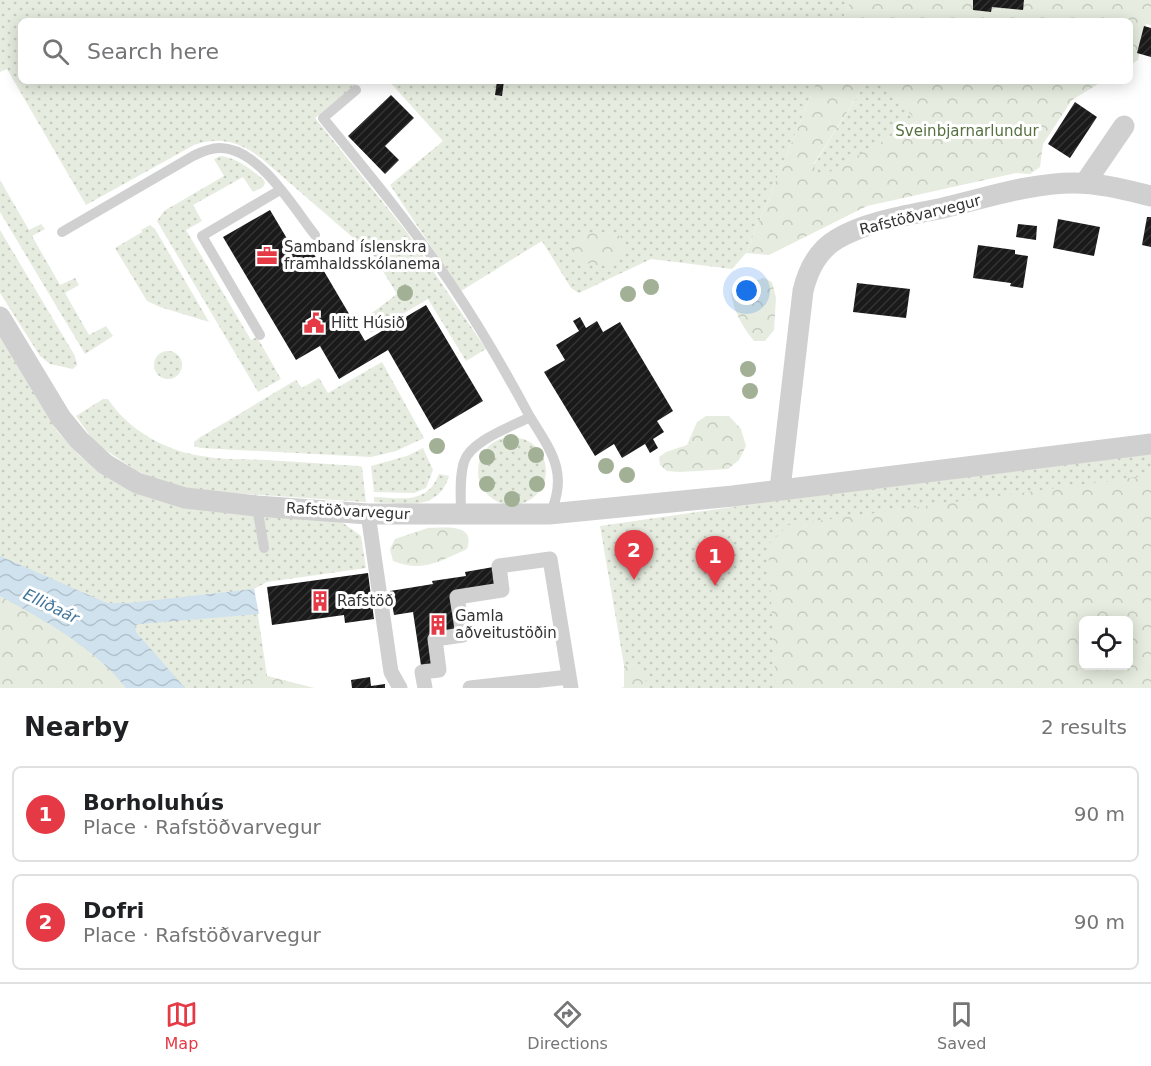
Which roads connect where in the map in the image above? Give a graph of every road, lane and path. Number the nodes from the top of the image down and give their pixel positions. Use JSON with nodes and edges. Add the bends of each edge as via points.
{"nodes":[{"id":1,"x":356,"y":90,"type":"dead end"},
{"id":2,"x":1124,"y":126,"type":"dead end"},
{"id":3,"x":1085,"y":183,"type":"junction"},
{"id":4,"x":280,"y":190,"type":"junction"},
{"id":5,"x":1151,"y":196,"type":"edge"},
{"id":6,"x":62,"y":232,"type":"dead end"},
{"id":7,"x":315,"y":235,"type":"dead end"},
{"id":8,"x":0,"y":317,"type":"edge"},
{"id":9,"x":260,"y":335,"type":"dead end"},
{"id":10,"x":530,"y":417,"type":"junction"},
{"id":11,"x":1151,"y":444,"type":"edge"},
{"id":12,"x":780,"y":489,"type":"junction"},
{"id":13,"x":257,"y":506,"type":"junction"},
{"id":14,"x":368,"y":514,"type":"junction"},
{"id":15,"x":549,"y":514,"type":"junction"},
{"id":16,"x":460,"y":515,"type":"junction"},
{"id":17,"x":264,"y":548,"type":"dead end"},
{"id":18,"x":570,"y":682,"type":"edge"},
{"id":19,"x":400,"y":688,"type":"edge"},
{"id":20,"x":425,"y":688,"type":"edge"},
{"id":21,"x":470,"y":688,"type":"edge"}],
"edges":[{"from":1,"to":10,"type":"lane","via":[[323,118],[450,282]]},
{"from":2,"to":3,"type":"street"},
{"from":3,"to":5,"type":"street","name":"Rafstöðvarvegur"},
{"from":3,"to":12,"type":"street","name":"Rafstöðvarvegur","via":[[1033,187],[885,221],[849,233],[825,248],[810,268],[803,291]]},
{"from":4,"to":6,"type":"lane","via":[[250,159],[234,151],[210,149]]},
{"from":4,"to":7,"type":"lane"},
{"from":4,"to":9,"type":"lane","via":[[202,236]]},
{"from":8,"to":13,"type":"street","name":"Rafstöðvarvegur","via":[[61,418],[105,464],[137,483],[185,498]]},
{"from":10,"to":15,"type":"lane","via":[[556,465],[558,490]]},
{"from":10,"to":16,"type":"lane","via":[[477,445],[467,455]]},
{"from":11,"to":12,"type":"street","name":"Rafstöðvarvegur"},
{"from":12,"to":15,"type":"street","name":"Rafstöðvarvegur"},
{"from":13,"to":14,"type":"street","name":"Rafstöðvarvegur"},
{"from":13,"to":17,"type":"lane"},
{"from":14,"to":16,"type":"street","name":"Rafstöðvarvegur"},
{"from":14,"to":19,"type":"street","via":[[391,672]]},
{"from":15,"to":16,"type":"street","name":"Rafstöðvarvegur"},
{"from":18,"to":20,"type":"street","via":[[550,559],[499,567],[502,590],[457,597],[463,635],[435,639],[440,670],[422,672]]},
{"from":18,"to":21,"type":"street"}]}
